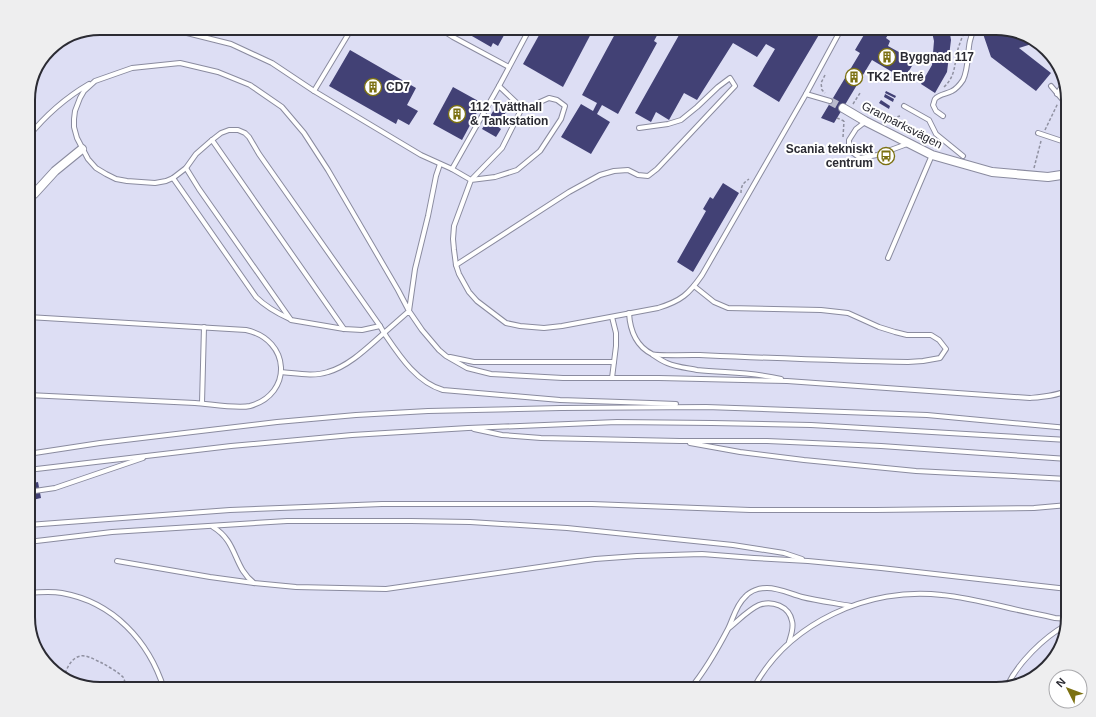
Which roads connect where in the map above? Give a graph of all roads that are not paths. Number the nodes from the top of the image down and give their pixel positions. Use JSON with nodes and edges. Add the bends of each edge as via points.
{"nodes":[{"id":1,"x":196,"y":35,"type":"edge"},
{"id":2,"x":348,"y":35,"type":"edge"},
{"id":3,"x":450,"y":35,"type":"edge"},
{"id":4,"x":526,"y":35,"type":"edge"},
{"id":5,"x":838,"y":35,"type":"edge"},
{"id":6,"x":971,"y":35,"type":"edge"},
{"id":7,"x":509,"y":67,"type":"junction"},
{"id":8,"x":95,"y":81,"type":"junction"},
{"id":9,"x":499,"y":86,"type":"junction"},
{"id":10,"x":1051,"y":86,"type":"dead end"},
{"id":11,"x":1060,"y":90,"type":"edge"},
{"id":12,"x":314,"y":91,"type":"junction"},
{"id":13,"x":806,"y":94,"type":"junction"},
{"id":14,"x":1057,"y":94,"type":"junction"},
{"id":15,"x":1061,"y":98,"type":"edge"},
{"id":16,"x":830,"y":101,"type":"tunnel mouth"},
{"id":17,"x":904,"y":106,"type":"dead end"},
{"id":18,"x":522,"y":108,"type":"junction"},
{"id":19,"x":843,"y":108,"type":"tunnel mouth"},
{"id":20,"x":943,"y":116,"type":"dead end"},
{"id":21,"x":865,"y":121,"type":"junction"},
{"id":22,"x":639,"y":128,"type":"dead end"},
{"id":23,"x":35,"y":129,"type":"edge"},
{"id":24,"x":1038,"y":133,"type":"dead end"},
{"id":25,"x":212,"y":140,"type":"junction"},
{"id":26,"x":1061,"y":141,"type":"edge"},
{"id":27,"x":908,"y":144,"type":"junction"},
{"id":28,"x":82,"y":149,"type":"junction"},
{"id":29,"x":932,"y":155,"type":"junction"},
{"id":30,"x":963,"y":156,"type":"dead end"},
{"id":31,"x":440,"y":164,"type":"junction"},
{"id":32,"x":186,"y":168,"type":"junction"},
{"id":33,"x":452,"y":169,"type":"junction"},
{"id":34,"x":1061,"y":175,"type":"edge"},
{"id":35,"x":173,"y":178,"type":"junction"},
{"id":36,"x":471,"y":180,"type":"junction"},
{"id":37,"x":35,"y":193,"type":"edge"},
{"id":38,"x":888,"y":258,"type":"dead end"},
{"id":39,"x":456,"y":264,"type":"junction"},
{"id":40,"x":694,"y":286,"type":"junction"},
{"id":41,"x":409,"y":311,"type":"junction"},
{"id":42,"x":629,"y":314,"type":"junction"},
{"id":43,"x":35,"y":317,"type":"edge"},
{"id":44,"x":612,"y":317,"type":"junction"},
{"id":45,"x":291,"y":320,"type":"junction"},
{"id":46,"x":380,"y":326,"type":"junction"},
{"id":47,"x":204,"y":327,"type":"junction"},
{"id":48,"x":344,"y":329,"type":"junction"},
{"id":49,"x":384,"y":333,"type":"junction"},
{"id":50,"x":653,"y":355,"type":"junction"},
{"id":51,"x":446,"y":356,"type":"junction"},
{"id":52,"x":614,"y":362,"type":"junction"},
{"id":53,"x":281,"y":372,"type":"junction"},
{"id":54,"x":612,"y":378,"type":"junction"},
{"id":55,"x":788,"y":381,"type":"junction"},
{"id":56,"x":1061,"y":393,"type":"edge"},
{"id":57,"x":35,"y":395,"type":"edge"},
{"id":58,"x":202,"y":403,"type":"junction"},
{"id":59,"x":706,"y":407,"type":"junction"},
{"id":60,"x":1061,"y":427,"type":"edge"},
{"id":61,"x":468,"y":428,"type":"junction"},
{"id":62,"x":1061,"y":440,"type":"edge"},
{"id":63,"x":680,"y":442,"type":"junction"},
{"id":64,"x":35,"y":453,"type":"edge"},
{"id":65,"x":152,"y":455,"type":"junction"},
{"id":66,"x":1061,"y":459,"type":"edge"},
{"id":67,"x":35,"y":469,"type":"edge"},
{"id":68,"x":1061,"y":479,"type":"edge"},
{"id":69,"x":35,"y":491,"type":"edge"},
{"id":70,"x":1061,"y":506,"type":"edge"},
{"id":71,"x":35,"y":524,"type":"edge"},
{"id":72,"x":212,"y":527,"type":"junction"},
{"id":73,"x":35,"y":541,"type":"edge"},
{"id":74,"x":117,"y":561,"type":"dead end"},
{"id":75,"x":808,"y":561,"type":"junction"},
{"id":76,"x":254,"y":583,"type":"junction"},
{"id":77,"x":1061,"y":588,"type":"edge"},
{"id":78,"x":35,"y":593,"type":"edge"},
{"id":79,"x":851,"y":606,"type":"junction"},
{"id":80,"x":1061,"y":618,"type":"edge"},
{"id":81,"x":728,"y":630,"type":"junction"},
{"id":82,"x":1060,"y":630,"type":"edge"},
{"id":83,"x":789,"y":643,"type":"junction"},
{"id":84,"x":1010,"y":680,"type":"edge"},
{"id":85,"x":161,"y":682,"type":"edge"},
{"id":86,"x":696,"y":682,"type":"edge"},
{"id":87,"x":756,"y":682,"type":"edge"}],
"edges":[{"from":1,"to":12,"type":"lane","via":[[232,44],[272,63]]},
{"from":2,"to":12,"type":"lane"},
{"from":3,"to":7,"type":"lane"},
{"from":4,"to":7,"type":"lane"},
{"from":5,"to":13,"type":"lane"},
{"from":6,"to":20,"type":"lane","via":[[962,81],[953,91],[935,99],[933,105]]},
{"from":7,"to":9,"type":"lane"},
{"from":8,"to":23,"type":"lane","via":[[54,109]]},
{"from":8,"to":28,"type":"lane","via":[[84,91],[75,110],[74,127]]},
{"from":8,"to":41,"type":"lane","via":[[132,68],[180,63],[218,72],[250,85],[282,107],[304,133],[328,170]]},
{"from":9,"to":18,"type":"lane"},
{"from":9,"to":33,"type":"lane"},
{"from":10,"to":14,"type":"lane"},
{"from":11,"to":14,"type":"lane"},
{"from":12,"to":31,"type":"lane"},
{"from":13,"to":16,"type":"lane"},
{"from":13,"to":40,"type":"lane"},
{"from":14,"to":15,"type":"lane"},
{"from":17,"to":30,"type":"lane","via":[[929,120],[936,134]]},
{"from":18,"to":36,"type":"lane","via":[[502,148]]},
{"from":18,"to":36,"type":"lane","via":[[530,109],[549,98],[565,106],[561,119],[540,151],[517,170],[495,177]]},
{"from":19,"to":21,"type":"street","name":"Granparksvägen"},
{"from":21,"to":27,"type":"street","name":"Granparksvägen"},
{"from":21,"to":27,"type":"lane","via":[[849,140],[849,150],[860,158]]},
{"from":22,"to":39,"type":"lane","via":[[680,120],[730,78],[735,86],[648,176],[628,170],[600,175]]},
{"from":24,"to":26,"type":"lane"},
{"from":25,"to":32,"type":"lane","via":[[196,154]]},
{"from":25,"to":46,"type":"lane","via":[[229,130],[238,130],[249,137]]},
{"from":25,"to":48,"type":"lane"},
{"from":27,"to":29,"type":"street","name":"Granparksvägen"},
{"from":28,"to":35,"type":"lane","via":[[96,168],[116,178],[155,183]]},
{"from":28,"to":37,"type":"street"},
{"from":29,"to":34,"type":"street","name":"Granparksvägen","via":[[992,172]]},
{"from":29,"to":38,"type":"lane"},
{"from":31,"to":33,"type":"lane"},
{"from":31,"to":41,"type":"lane","via":[[415,269]]},
{"from":32,"to":35,"type":"lane"},
{"from":32,"to":45,"type":"lane"},
{"from":33,"to":36,"type":"lane"},
{"from":35,"to":45,"type":"lane","via":[[256,297],[270,309]]},
{"from":36,"to":39,"type":"lane","via":[[454,226]]},
{"from":39,"to":44,"type":"lane","via":[[469,292],[506,323],[544,328]]},
{"from":40,"to":42,"type":"lane","via":[[680,300],[671,304]]},
{"from":40,"to":50,"type":"lane","via":[[714,302],[728,308],[848,313],[895,332],[931,335],[946,349],[940,358],[923,362]]},
{"from":41,"to":49,"type":"lane"},
{"from":41,"to":51,"type":"lane","via":[[422,330]]},
{"from":42,"to":44,"type":"lane"},
{"from":42,"to":50,"type":"lane","via":[[632,333]]},
{"from":43,"to":47,"type":"lane"},
{"from":44,"to":52,"type":"lane","via":[[616,333]]},
{"from":45,"to":48,"type":"lane"},
{"from":46,"to":48,"type":"lane","via":[[362,330]]},
{"from":46,"to":49,"type":"lane"},
{"from":47,"to":53,"type":"lane","via":[[246,330],[264,336],[277,352],[281,361]]},
{"from":47,"to":58,"type":"lane"},
{"from":49,"to":53,"type":"lane","via":[[356,357],[327,373]]},
{"from":49,"to":59,"type":"lane","via":[[413,371],[431,386],[443,390],[560,400]]},
{"from":50,"to":55,"type":"lane","via":[[680,368],[767,376]]},
{"from":51,"to":52,"type":"lane","via":[[474,362]]},
{"from":51,"to":54,"type":"lane","via":[[467,368],[491,374]]},
{"from":52,"to":54,"type":"lane"},
{"from":53,"to":58,"type":"lane","via":[[273,391],[266,398],[249,406]]},
{"from":54,"to":55,"type":"lane"},
{"from":55,"to":56,"type":"lane","via":[[1030,398]]},
{"from":57,"to":58,"type":"lane"},
{"from":59,"to":60,"type":"lane","via":[[927,415]]},
{"from":59,"to":64,"type":"lane","via":[[436,410],[356,415],[277,422]]},
{"from":61,"to":62,"type":"lane","via":[[617,422],[712,423],[810,425]]},
{"from":61,"to":63,"type":"lane","via":[[502,435],[541,438]]},
{"from":61,"to":65,"type":"lane","via":[[352,435]]},
{"from":63,"to":66,"type":"lane","via":[[767,440]]},
{"from":63,"to":68,"type":"lane","via":[[804,460],[909,470]]},
{"from":65,"to":67,"type":"lane"},
{"from":65,"to":69,"type":"lane","via":[[55,488]]},
{"from":70,"to":71,"type":"lane","via":[[1034,508],[750,510],[592,504],[382,504],[215,511]]},
{"from":72,"to":73,"type":"lane","via":[[112,532]]},
{"from":72,"to":75,"type":"lane","via":[[287,521],[516,524],[733,545],[784,553]]},
{"from":72,"to":76,"type":"lane","via":[[230,542],[242,570]]},
{"from":74,"to":76,"type":"lane"},
{"from":75,"to":76,"type":"lane","via":[[674,554],[595,559],[386,589],[296,587]]},
{"from":75,"to":77,"type":"lane"},
{"from":78,"to":85,"type":"lane","via":[[76,596],[114,616],[146,650],[154,662]]},
{"from":79,"to":80,"type":"lane","via":[[889,596],[941,594]]},
{"from":79,"to":81,"type":"lane","via":[[776,589],[759,588],[740,602]]},
{"from":79,"to":83,"type":"lane","via":[[808,629]]},
{"from":81,"to":83,"type":"lane","via":[[757,606],[772,603],[785,609],[790,615],[793,631]]},
{"from":81,"to":86,"type":"lane"},
{"from":82,"to":84,"type":"lane","via":[[1027,657]]},
{"from":83,"to":87,"type":"lane"}]}
